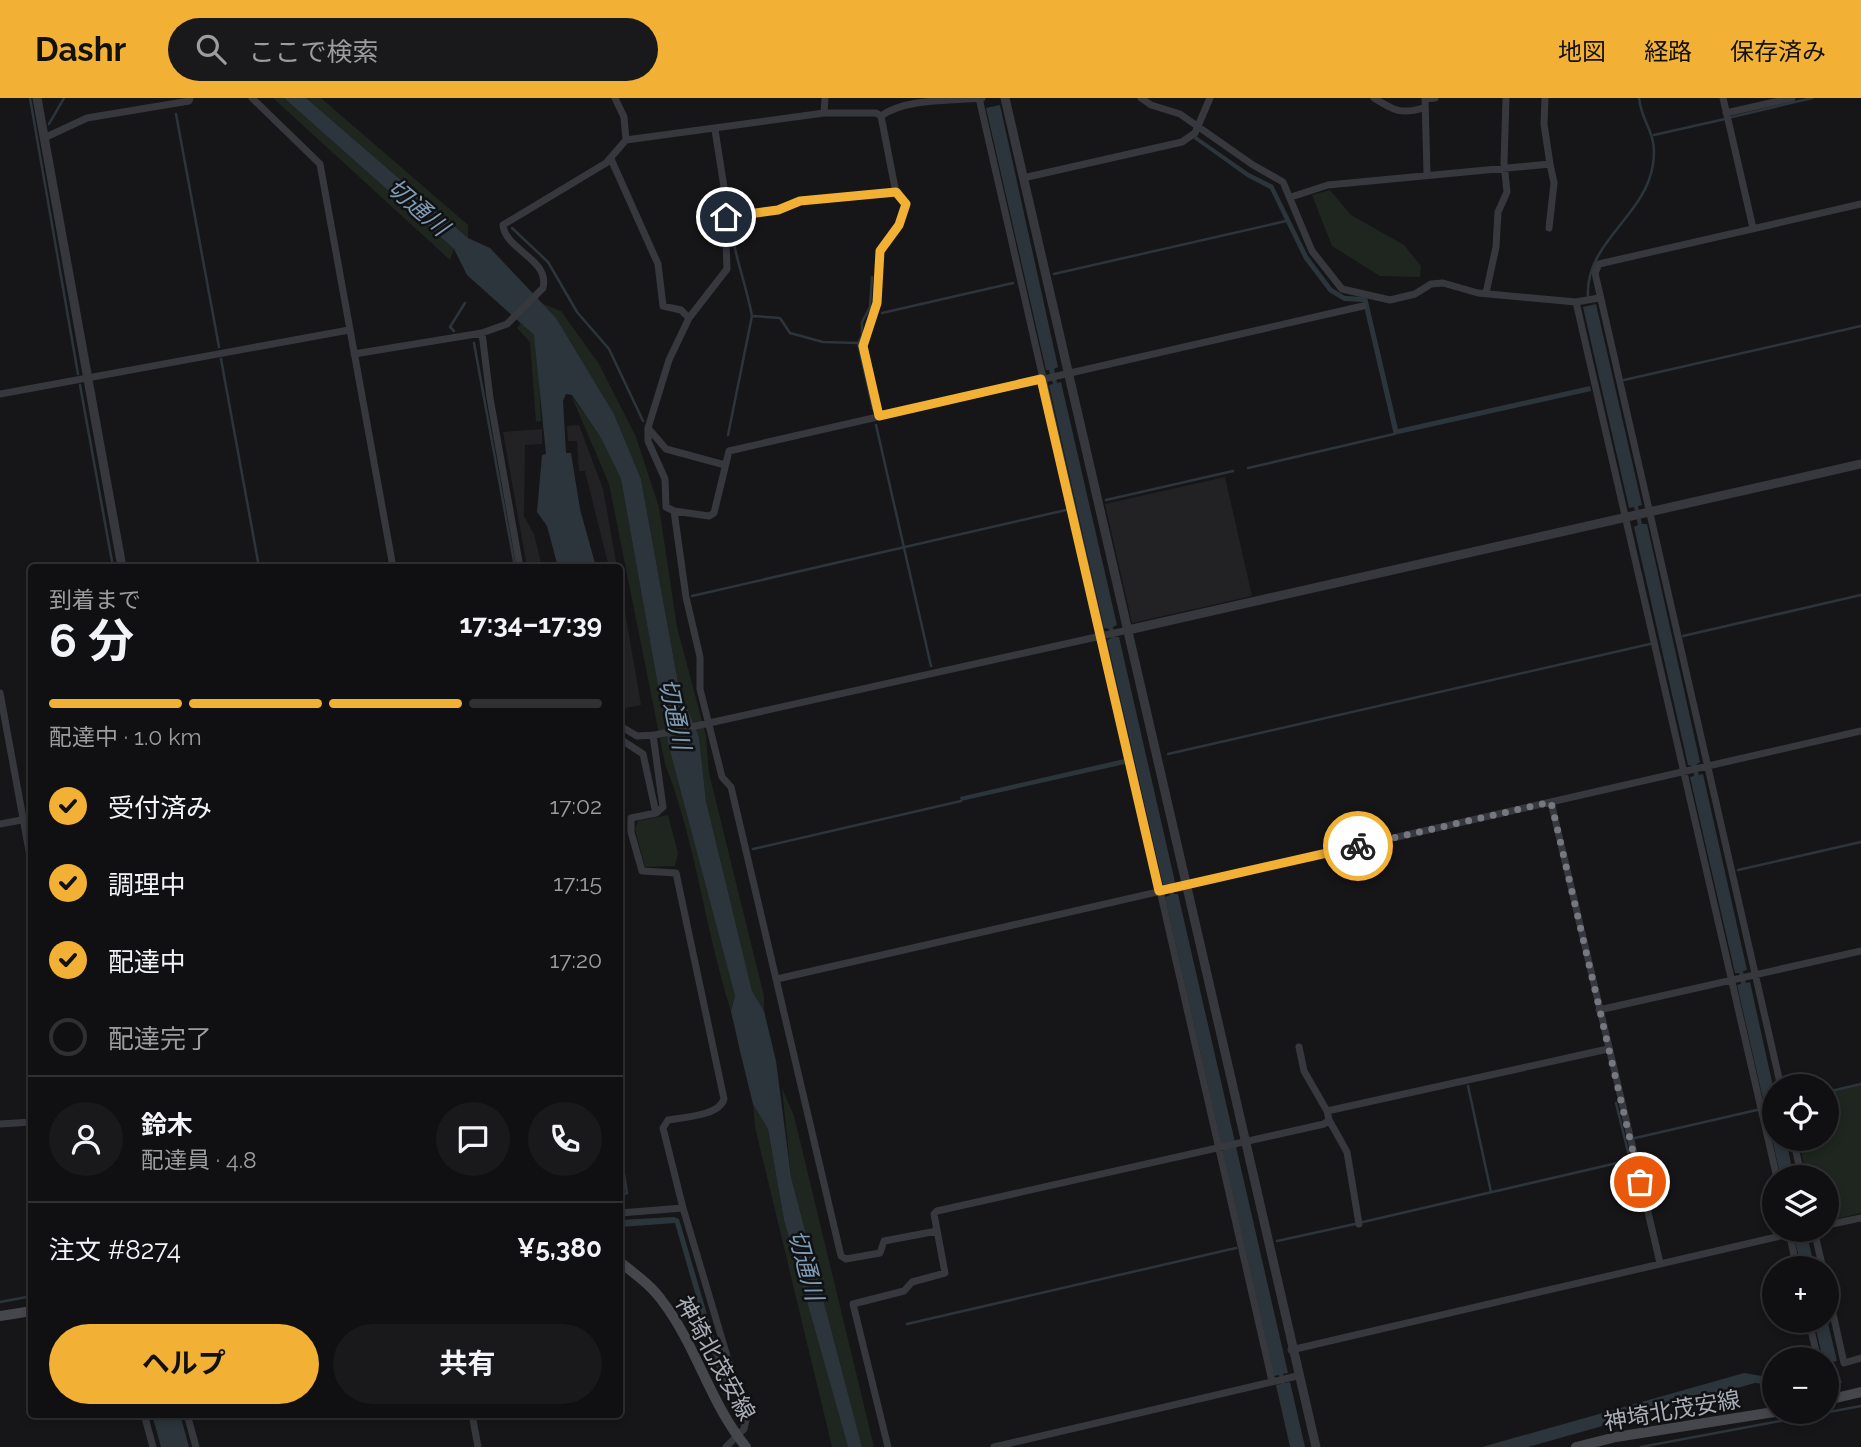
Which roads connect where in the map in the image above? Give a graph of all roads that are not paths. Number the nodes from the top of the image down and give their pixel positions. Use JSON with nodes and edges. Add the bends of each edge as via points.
{"nodes":[{"id":1,"x":37,"y":98,"type":"edge"},
{"id":2,"x":190,"y":98,"type":"edge"},
{"id":3,"x":253,"y":98,"type":"edge"},
{"id":4,"x":615,"y":98,"type":"edge"},
{"id":5,"x":825,"y":98,"type":"edge"},
{"id":6,"x":981,"y":98,"type":"edge"},
{"id":7,"x":1005,"y":98,"type":"edge"},
{"id":8,"x":1141,"y":98,"type":"edge"},
{"id":9,"x":1210,"y":98,"type":"edge"},
{"id":10,"x":1374,"y":98,"type":"edge"},
{"id":11,"x":1425,"y":98,"type":"edge"},
{"id":12,"x":1436,"y":98,"type":"edge"},
{"id":13,"x":1506,"y":98,"type":"edge"},
{"id":14,"x":1545,"y":98,"type":"edge"},
{"id":15,"x":1723,"y":98,"type":"edge"},
{"id":16,"x":1792,"y":98,"type":"edge"},
{"id":17,"x":908,"y":102,"type":"edge"},
{"id":18,"x":1423,"y":108,"type":"junction"},
{"id":19,"x":824,"y":113,"type":"junction"},
{"id":20,"x":1726,"y":113,"type":"junction"},
{"id":21,"x":881,"y":116,"type":"junction"},
{"id":22,"x":715,"y":130,"type":"junction"},
{"id":23,"x":1194,"y":132,"type":"junction"},
{"id":24,"x":44,"y":138,"type":"junction"},
{"id":25,"x":626,"y":140,"type":"junction"},
{"id":26,"x":611,"y":159,"type":"junction"},
{"id":27,"x":1550,"y":164,"type":"junction"},
{"id":28,"x":1507,"y":170,"type":"junction"},
{"id":29,"x":1427,"y":175,"type":"junction"},
{"id":30,"x":1023,"y":178,"type":"junction"},
{"id":31,"x":896,"y":192,"type":"junction"},
{"id":32,"x":1291,"y":197,"type":"junction"},
{"id":33,"x":1861,"y":204,"type":"edge"},
{"id":34,"x":726,"y":217,"type":"junction"},
{"id":35,"x":1549,"y":228,"type":"dead end"},
{"id":36,"x":1753,"y":228,"type":"junction"},
{"id":37,"x":1486,"y":293,"type":"junction"},
{"id":38,"x":1599,"y":298,"type":"junction"},
{"id":39,"x":1576,"y":302,"type":"junction"},
{"id":40,"x":1363,"y":306,"type":"dead end"},
{"id":41,"x":689,"y":318,"type":"junction"},
{"id":42,"x":349,"y":330,"type":"junction"},
{"id":43,"x":482,"y":333,"type":"junction"},
{"id":44,"x":354,"y":354,"type":"junction"},
{"id":45,"x":1069,"y":373,"type":"junction"},
{"id":46,"x":88,"y":378,"type":"junction"},
{"id":47,"x":1041,"y":379,"type":"junction"},
{"id":48,"x":0,"y":394,"type":"edge"},
{"id":49,"x":879,"y":416,"type":"junction"},
{"id":50,"x":648,"y":428,"type":"junction"},
{"id":51,"x":1861,"y":464,"type":"edge"},
{"id":52,"x":725,"y":465,"type":"junction"},
{"id":53,"x":674,"y":511,"type":"junction"},
{"id":54,"x":1638,"y":515,"type":"junction"},
{"id":55,"x":121,"y":564,"type":"edge"},
{"id":56,"x":392,"y":564,"type":"edge"},
{"id":57,"x":519,"y":564,"type":"edge"},
{"id":58,"x":1128,"y":630,"type":"junction"},
{"id":59,"x":1108,"y":633,"type":"junction"},
{"id":60,"x":0,"y":693,"type":"edge"},
{"id":61,"x":706,"y":723,"type":"junction"},
{"id":62,"x":623,"y":728,"type":"edge"},
{"id":63,"x":1861,"y":731,"type":"edge"},
{"id":64,"x":654,"y":735,"type":"junction"},
{"id":65,"x":623,"y":741,"type":"edge"},
{"id":66,"x":1708,"y":766,"type":"junction"},
{"id":67,"x":1692,"y":770,"type":"junction"},
{"id":68,"x":1551,"y":802,"type":"junction"},
{"id":69,"x":656,"y":813,"type":"junction"},
{"id":70,"x":27,"y":819,"type":"edge"},
{"id":71,"x":0,"y":824,"type":"edge"},
{"id":72,"x":1171,"y":888,"type":"junction"},
{"id":73,"x":1861,"y":951,"type":"edge"},
{"id":74,"x":1755,"y":974,"type":"junction"},
{"id":75,"x":1739,"y":978,"type":"junction"},
{"id":76,"x":777,"y":979,"type":"junction"},
{"id":77,"x":1599,"y":1010,"type":"junction"},
{"id":78,"x":1298,"y":1047,"type":"dead end"},
{"id":79,"x":1608,"y":1049,"type":"junction"},
{"id":80,"x":1778,"y":1074,"type":"edge"},
{"id":81,"x":1327,"y":1111,"type":"junction"},
{"id":82,"x":1329,"y":1120,"type":"junction"},
{"id":83,"x":28,"y":1122,"type":"edge"},
{"id":84,"x":0,"y":1124,"type":"edge"},
{"id":85,"x":1240,"y":1142,"type":"junction"},
{"id":86,"x":1219,"y":1147,"type":"junction"},
{"id":87,"x":1775,"y":1165,"type":"edge"},
{"id":88,"x":683,"y":1208,"type":"junction"},
{"id":89,"x":623,"y":1213,"type":"edge"},
{"id":90,"x":1861,"y":1218,"type":"edge"},
{"id":91,"x":1359,"y":1223,"type":"dead end"},
{"id":92,"x":1839,"y":1223,"type":"edge"},
{"id":93,"x":937,"y":1231,"type":"junction"},
{"id":94,"x":1762,"y":1239,"type":"edge"},
{"id":95,"x":1660,"y":1262,"type":"junction"},
{"id":96,"x":623,"y":1265,"type":"edge"},
{"id":97,"x":28,"y":1312,"type":"edge"},
{"id":98,"x":0,"y":1316,"type":"edge"},
{"id":99,"x":1837,"y":1333,"type":"edge"},
{"id":100,"x":1291,"y":1350,"type":"junction"},
{"id":101,"x":1861,"y":1358,"type":"edge"},
{"id":102,"x":1297,"y":1376,"type":"junction"},
{"id":103,"x":1279,"y":1380,"type":"junction"},
{"id":104,"x":1861,"y":1392,"type":"edge"},
{"id":105,"x":1839,"y":1397,"type":"edge"},
{"id":106,"x":1762,"y":1414,"type":"edge"},
{"id":107,"x":145,"y":1418,"type":"edge"},
{"id":108,"x":188,"y":1418,"type":"edge"},
{"id":109,"x":473,"y":1418,"type":"edge"},
{"id":110,"x":736,"y":1435,"type":"junction"},
{"id":111,"x":153,"y":1447,"type":"edge"},
{"id":112,"x":196,"y":1447,"type":"edge"},
{"id":113,"x":478,"y":1447,"type":"edge"},
{"id":114,"x":726,"y":1447,"type":"edge"},
{"id":115,"x":746,"y":1447,"type":"edge"},
{"id":116,"x":888,"y":1447,"type":"edge"},
{"id":117,"x":994,"y":1447,"type":"edge"},
{"id":118,"x":1316,"y":1447,"type":"edge"},
{"id":119,"x":1576,"y":1447,"type":"edge"}],
"edges":[{"from":1,"to":24,"type":"street"},
{"from":2,"to":24,"type":"street","via":[[87,118]]},
{"from":3,"to":42,"type":"street","via":[[320,164]]},
{"from":4,"to":25,"type":"street","via":[[624,117]]},
{"from":5,"to":19,"type":"street"},
{"from":6,"to":17,"type":"street"},
{"from":6,"to":47,"type":"street"},
{"from":7,"to":30,"type":"street"},
{"from":8,"to":23,"type":"street","via":[[1180,114]]},
{"from":9,"to":23,"type":"street"},
{"from":10,"to":18,"type":"street","via":[[1405,113]]},
{"from":11,"to":12,"type":"street"},
{"from":11,"to":18,"type":"street"},
{"from":13,"to":28,"type":"street"},
{"from":14,"to":27,"type":"street"},
{"from":15,"to":20,"type":"street"},
{"from":16,"to":20,"type":"street"},
{"from":17,"to":21,"type":"street"},
{"from":18,"to":29,"type":"street"},
{"from":19,"to":21,"type":"street"},
{"from":19,"to":22,"type":"street"},
{"from":20,"to":36,"type":"street"},
{"from":21,"to":31,"type":"street"},
{"from":22,"to":25,"type":"street"},
{"from":22,"to":34,"type":"street"},
{"from":23,"to":30,"type":"street","via":[[1182,142]]},
{"from":23,"to":32,"type":"street","via":[[1275,175]]},
{"from":24,"to":46,"type":"street"},
{"from":25,"to":26,"type":"street"},
{"from":26,"to":41,"type":"street","via":[[658,264],[663,306],[681,310]]},
{"from":26,"to":43,"type":"street","via":[[503,225],[505,234],[539,268],[544,282],[507,324]]},
{"from":27,"to":28,"type":"street"},
{"from":27,"to":35,"type":"street","via":[[1554,183]]},
{"from":28,"to":29,"type":"street"},
{"from":28,"to":37,"type":"street","via":[[1507,192],[1499,212]]},
{"from":29,"to":32,"type":"street","via":[[1328,185]]},
{"from":30,"to":45,"type":"street"},
{"from":31,"to":34,"type":"street","via":[[800,201],[778,210]]},
{"from":31,"to":49,"type":"street","via":[[906,204],[899,225],[880,251],[877,303],[863,346]]},
{"from":32,"to":37,"type":"street","via":[[1312,251],[1342,289],[1390,300],[1443,283]]},
{"from":33,"to":36,"type":"street"},
{"from":34,"to":41,"type":"street","via":[[727,269]]},
{"from":36,"to":38,"type":"street","via":[[1599,264],[1595,273]]},
{"from":37,"to":39,"type":"street"},
{"from":38,"to":39,"type":"street"},
{"from":38,"to":54,"type":"street"},
{"from":39,"to":54,"type":"street"},
{"from":40,"to":45,"type":"street"},
{"from":41,"to":50,"type":"street"},
{"from":42,"to":44,"type":"street"},
{"from":42,"to":46,"type":"street"},
{"from":43,"to":44,"type":"street"},
{"from":43,"to":57,"type":"street"},
{"from":44,"to":56,"type":"street"},
{"from":45,"to":47,"type":"street"},
{"from":45,"to":58,"type":"street"},
{"from":46,"to":48,"type":"street"},
{"from":46,"to":55,"type":"street"},
{"from":47,"to":49,"type":"street"},
{"from":47,"to":59,"type":"street"},
{"from":49,"to":52,"type":"street","via":[[729,450]]},
{"from":50,"to":52,"type":"street","via":[[666,449]]},
{"from":50,"to":53,"type":"street","via":[[648,441],[665,479],[666,507]]},
{"from":51,"to":54,"type":"street"},
{"from":52,"to":53,"type":"street","via":[[714,513]]},
{"from":53,"to":61,"type":"street"},
{"from":54,"to":58,"type":"street"},
{"from":54,"to":66,"type":"street"},
{"from":54,"to":67,"type":"street"},
{"from":58,"to":59,"type":"street"},
{"from":58,"to":72,"type":"street"},
{"from":59,"to":61,"type":"street"},
{"from":59,"to":72,"type":"street"},
{"from":60,"to":70,"type":"street"},
{"from":61,"to":64,"type":"street"},
{"from":61,"to":76,"type":"street","via":[[722,777],[731,787]]},
{"from":62,"to":64,"type":"street","via":[[637,736]]},
{"from":63,"to":66,"type":"street"},
{"from":64,"to":69,"type":"street","via":[[663,807]]},
{"from":65,"to":69,"type":"street","via":[[643,754]]},
{"from":66,"to":67,"type":"street"},
{"from":66,"to":74,"type":"street"},
{"from":67,"to":68,"type":"street"},
{"from":67,"to":75,"type":"street"},
{"from":68,"to":72,"type":"street"},
{"from":68,"to":77,"type":"street"},
{"from":69,"to":88,"type":"street","via":[[631,818],[631,832],[642,871],[676,873],[724,1099],[714,1110],[665,1123]]},
{"from":70,"to":71,"type":"street"},
{"from":72,"to":76,"type":"street"},
{"from":72,"to":85,"type":"street"},
{"from":72,"to":86,"type":"street"},
{"from":73,"to":74,"type":"street"},
{"from":74,"to":75,"type":"street"},
{"from":74,"to":80,"type":"street"},
{"from":75,"to":77,"type":"street"},
{"from":75,"to":87,"type":"street"},
{"from":76,"to":93,"type":"street","via":[[841,1256],[880,1253],[884,1241]]},
{"from":77,"to":79,"type":"street"},
{"from":78,"to":81,"type":"street","via":[[1304,1071]]},
{"from":79,"to":81,"type":"street"},
{"from":79,"to":95,"type":"street"},
{"from":81,"to":82,"type":"street"},
{"from":82,"to":85,"type":"street"},
{"from":82,"to":91,"type":"street","via":[[1347,1152]]},
{"from":83,"to":84,"type":"street"},
{"from":85,"to":86,"type":"street"},
{"from":85,"to":100,"type":"street"},
{"from":86,"to":93,"type":"street","via":[[937,1211]]},
{"from":86,"to":103,"type":"street"},
{"from":88,"to":89,"type":"street"},
{"from":88,"to":110,"type":"street","via":[[746,1420]]},
{"from":90,"to":92,"type":"street"},
{"from":93,"to":116,"type":"street","via":[[945,1273],[912,1282],[904,1291],[853,1304]]},
{"from":94,"to":95,"type":"street"},
{"from":95,"to":100,"type":"street"},
{"from":96,"to":110,"type":"main road","name":"神埼北茂安線","via":[[663,1301]]},
{"from":97,"to":98,"type":"main road"},
{"from":99,"to":101,"type":"street","via":[[1844,1363]]},
{"from":100,"to":102,"type":"street"},
{"from":102,"to":103,"type":"street"},
{"from":102,"to":118,"type":"street"},
{"from":103,"to":117,"type":"street"},
{"from":104,"to":105,"type":"main road"},
{"from":106,"to":119,"type":"main road","name":"神埼北茂安線"},
{"from":107,"to":111,"type":"street"},
{"from":108,"to":112,"type":"street"},
{"from":109,"to":113,"type":"street"},
{"from":110,"to":114,"type":"street"},
{"from":110,"to":115,"type":"main road","name":"神埼北茂安線"}]}
